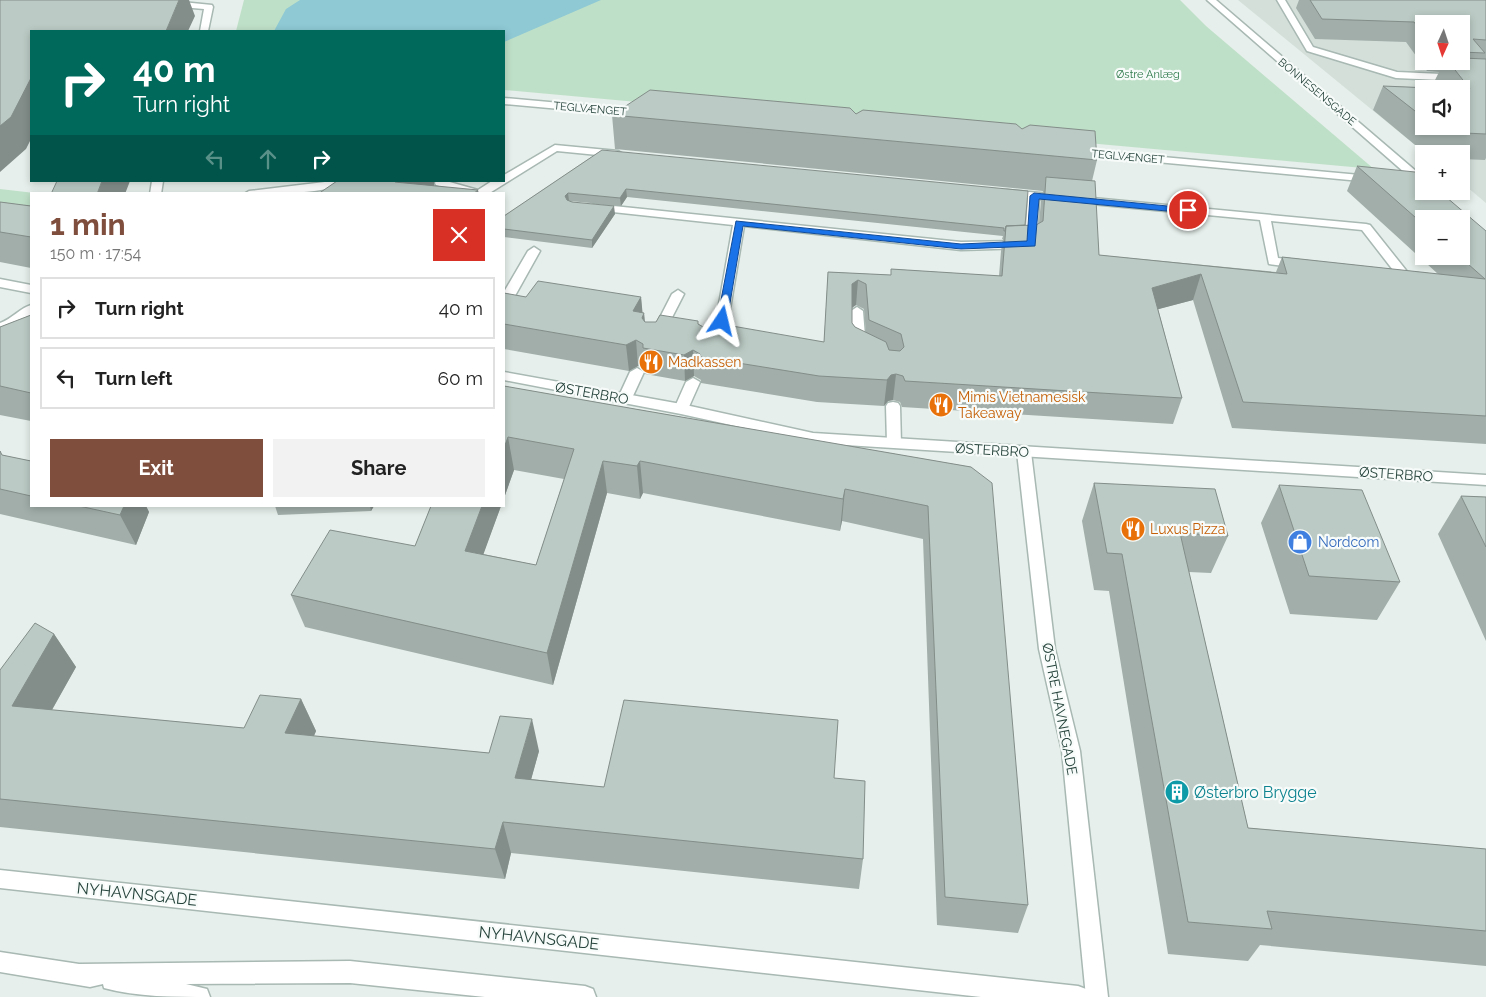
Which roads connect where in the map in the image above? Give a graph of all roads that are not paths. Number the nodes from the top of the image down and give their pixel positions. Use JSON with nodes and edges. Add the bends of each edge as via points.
{"nodes":[{"id":1,"x":1211,"y":0,"type":"edge"},
{"id":2,"x":1282,"y":0,"type":"edge"},
{"id":3,"x":160,"y":3,"type":"edge"},
{"id":4,"x":204,"y":30,"type":"edge"},
{"id":5,"x":1486,"y":79,"type":"edge"},
{"id":6,"x":505,"y":101,"type":"edge"},
{"id":7,"x":650,"y":114,"type":"edge"},
{"id":8,"x":1068,"y":152,"type":"edge"},
{"id":9,"x":632,"y":156,"type":"edge"},
{"id":10,"x":1415,"y":176,"type":"edge"},
{"id":11,"x":505,"y":178,"type":"edge"},
{"id":12,"x":1384,"y":180,"type":"edge"},
{"id":13,"x":341,"y":182,"type":"edge"},
{"id":14,"x":440,"y":182,"type":"dead end"},
{"id":15,"x":498,"y":182,"type":"edge"},
{"id":16,"x":1404,"y":182,"type":"edge"},
{"id":17,"x":1415,"y":183,"type":"edge"},
{"id":18,"x":267,"y":192,"type":"edge"},
{"id":19,"x":473,"y":192,"type":"edge"},
{"id":20,"x":483,"y":192,"type":"edge"},
{"id":21,"x":996,"y":192,"type":"edge"},
{"id":22,"x":1034,"y":196,"type":"junction"},
{"id":23,"x":582,"y":206,"type":"edge"},
{"id":24,"x":1265,"y":218,"type":"junction"},
{"id":25,"x":739,"y":223,"type":"junction"},
{"id":26,"x":534,"y":251,"type":"dead end"},
{"id":27,"x":1310,"y":265,"type":"edge"},
{"id":28,"x":1375,"y":271,"type":"edge"},
{"id":29,"x":0,"y":283,"type":"edge"},
{"id":30,"x":30,"y":289,"type":"edge"},
{"id":31,"x":678,"y":294,"type":"dead end"},
{"id":32,"x":505,"y":296,"type":"edge"},
{"id":33,"x":30,"y":310,"type":"edge"},
{"id":34,"x":857,"y":311,"type":"edge"},
{"id":35,"x":0,"y":327,"type":"edge"},
{"id":36,"x":652,"y":342,"type":"edge"},
{"id":37,"x":707,"y":348,"type":"edge"},
{"id":38,"x":867,"y":353,"type":"edge"},
{"id":39,"x":637,"y":372,"type":"edge"},
{"id":40,"x":505,"y":376,"type":"edge"},
{"id":41,"x":693,"y":382,"type":"dead end"},
{"id":42,"x":625,"y":398,"type":"junction"},
{"id":43,"x":893,"y":406,"type":"dead end"},
{"id":44,"x":681,"y":409,"type":"junction"},
{"id":45,"x":894,"y":444,"type":"junction"},
{"id":46,"x":1024,"y":452,"type":"junction"},
{"id":47,"x":1486,"y":480,"type":"edge"},
{"id":48,"x":0,"y":879,"type":"edge"},
{"id":49,"x":0,"y":962,"type":"edge"},
{"id":50,"x":80,"y":974,"type":"junction"},
{"id":51,"x":962,"y":984,"type":"junction"},
{"id":52,"x":199,"y":997,"type":"edge"},
{"id":53,"x":586,"y":997,"type":"edge"},
{"id":54,"x":988,"y":997,"type":"edge"},
{"id":55,"x":1078,"y":997,"type":"edge"},
{"id":56,"x":1097,"y":997,"type":"edge"}],
"edges":[{"from":1,"to":10,"type":"street","name":"BONNESENSGADE"},
{"from":2,"to":5,"type":"street","via":[[1310,49],[1396,75]]},
{"from":3,"to":4,"type":"street","via":[[209,7]]},
{"from":6,"to":7,"type":"street","name":"TEGLVÆNGET"},
{"from":8,"to":12,"type":"street","name":"TEGLVÆNGET"},
{"from":9,"to":11,"type":"street","via":[[555,148]]},
{"from":13,"to":18,"type":"street"},
{"from":14,"to":19,"type":"street"},
{"from":15,"to":20,"type":"street"},
{"from":16,"to":17,"type":"street"},
{"from":21,"to":22,"type":"street","via":[[1016,188]]},
{"from":22,"to":24,"type":"street"},
{"from":22,"to":25,"type":"street","via":[[1032,244],[961,246]]},
{"from":23,"to":25,"type":"street"},
{"from":24,"to":27,"type":"street","via":[[1273,261]]},
{"from":24,"to":28,"type":"street","via":[[1366,227],[1403,274]]},
{"from":25,"to":37,"type":"street","via":[[722,321]]},
{"from":26,"to":32,"type":"street","via":[[510,294]]},
{"from":29,"to":30,"type":"street"},
{"from":31,"to":36,"type":"street"},
{"from":33,"to":35,"type":"street","via":[[15,322]]},
{"from":34,"to":38,"type":"street","via":[[859,349]]},
{"from":39,"to":42,"type":"street"},
{"from":40,"to":42,"type":"street","name":"ØSTERBRO"},
{"from":41,"to":44,"type":"street"},
{"from":42,"to":44,"type":"street","name":"ØSTERBRO"},
{"from":43,"to":45,"type":"street"},
{"from":44,"to":45,"type":"street","name":"ØSTERBRO","via":[[813,438]]},
{"from":45,"to":46,"type":"street","name":"ØSTERBRO"},
{"from":46,"to":47,"type":"street","name":"ØSTERBRO"},
{"from":46,"to":56,"type":"street","name":"ØSTRE HAVNEGADE","via":[[1047,649],[1071,751]]},
{"from":48,"to":51,"type":"street","name":"NYHAVNSGADE"},
{"from":49,"to":50,"type":"street"},
{"from":50,"to":52,"type":"street"},
{"from":50,"to":53,"type":"street","via":[[350,972]]},
{"from":51,"to":54,"type":"street"},
{"from":51,"to":55,"type":"street","name":"NYHAVNSGADE"}]}
